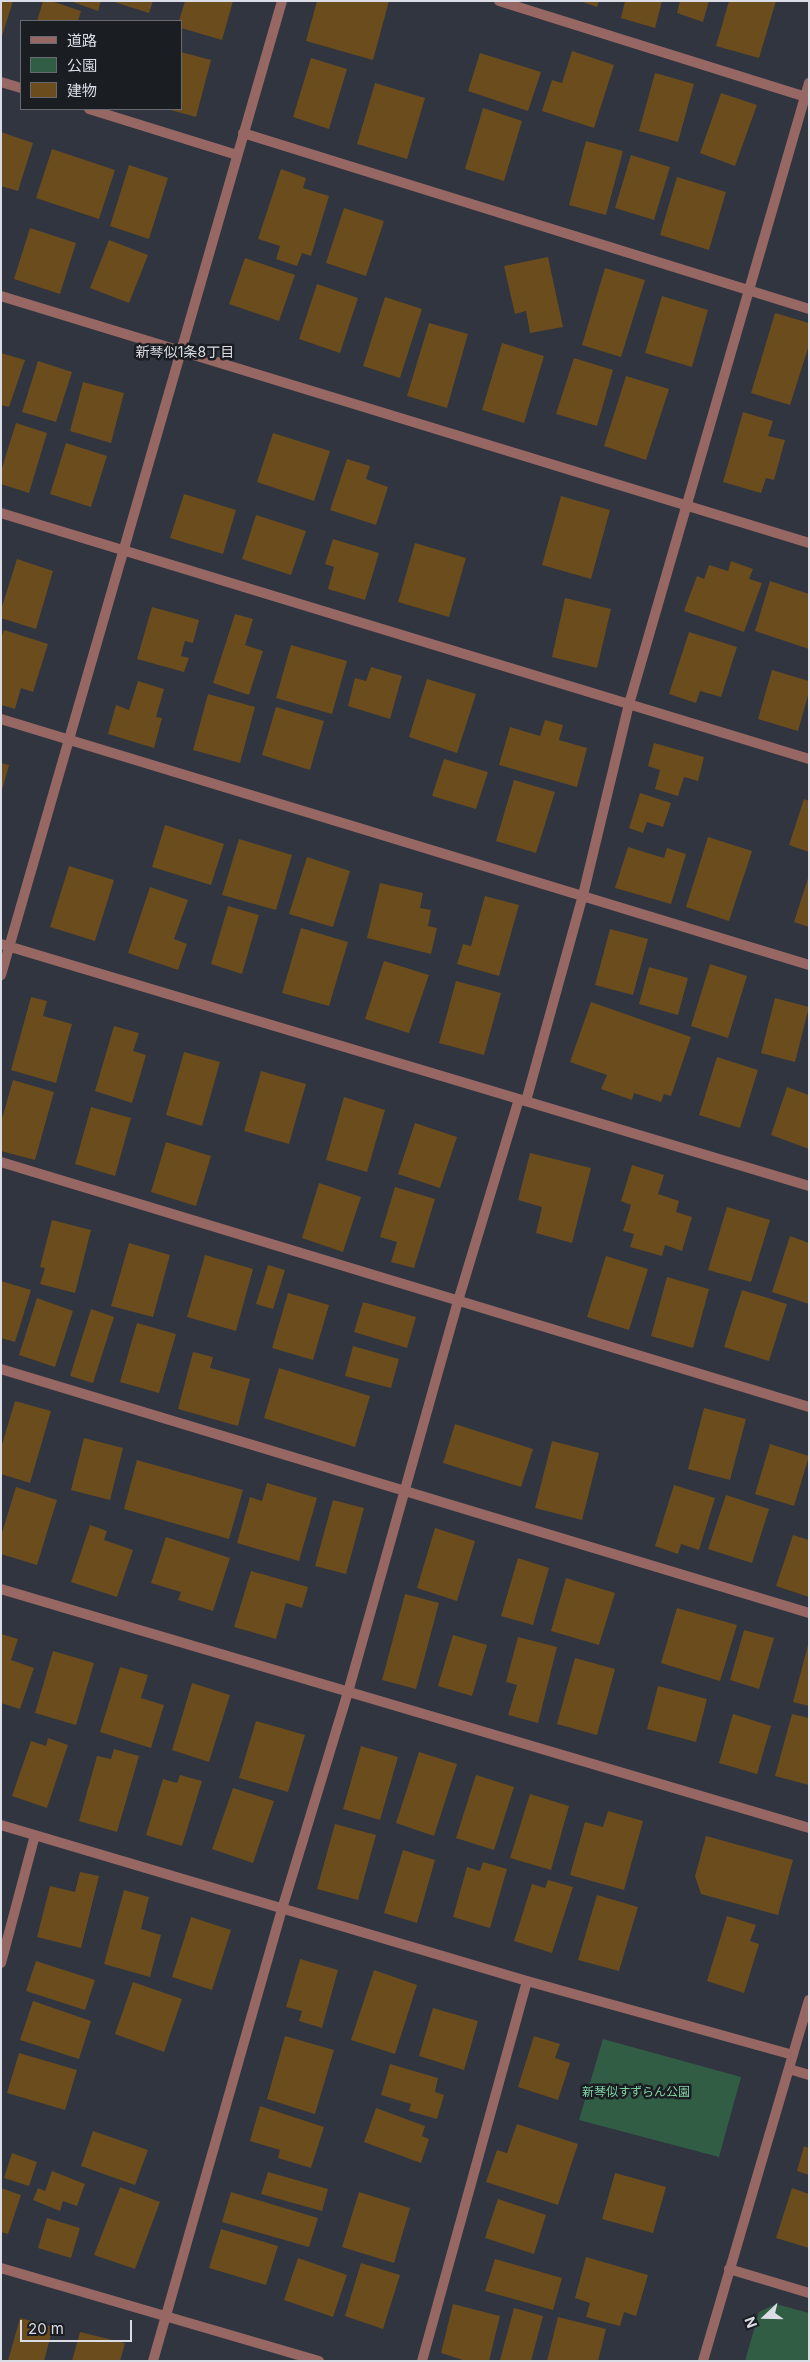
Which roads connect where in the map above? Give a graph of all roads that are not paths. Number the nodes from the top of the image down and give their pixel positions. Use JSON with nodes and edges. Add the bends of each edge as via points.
{"nodes":[{"id":1,"x":282,"y":1,"type":"edge"},
{"id":2,"x":499,"y":1,"type":"edge"},
{"id":3,"x":1,"y":82,"type":"edge"},
{"id":4,"x":809,"y":83,"type":"edge"},
{"id":5,"x":20,"y":88,"type":"edge"},
{"id":6,"x":807,"y":97,"type":"edge"},
{"id":7,"x":92,"y":110,"type":"edge"},
{"id":8,"x":243,"y":133,"type":"junction"},
{"id":9,"x":237,"y":155,"type":"junction"},
{"id":10,"x":748,"y":291,"type":"junction"},
{"id":11,"x":1,"y":296,"type":"edge"},
{"id":12,"x":809,"y":309,"type":"edge"},
{"id":13,"x":180,"y":351,"type":"junction"},
{"id":14,"x":686,"y":507,"type":"junction"},
{"id":15,"x":1,"y":513,"type":"edge"},
{"id":16,"x":809,"y":543,"type":"edge"},
{"id":17,"x":123,"y":549,"type":"junction"},
{"id":18,"x":630,"y":704,"type":"junction"},
{"id":19,"x":1,"y":719,"type":"edge"},
{"id":20,"x":69,"y":739,"type":"junction"},
{"id":21,"x":809,"y":759,"type":"edge"},
{"id":22,"x":583,"y":895,"type":"junction"},
{"id":23,"x":5,"y":946,"type":"edge"},
{"id":24,"x":809,"y":965,"type":"edge"},
{"id":25,"x":1,"y":975,"type":"edge"},
{"id":26,"x":523,"y":1100,"type":"junction"},
{"id":27,"x":1,"y":1162,"type":"edge"},
{"id":28,"x":809,"y":1186,"type":"edge"},
{"id":29,"x":458,"y":1301,"type":"junction"},
{"id":30,"x":1,"y":1369,"type":"edge"},
{"id":31,"x":809,"y":1407,"type":"edge"},
{"id":32,"x":404,"y":1492,"type":"junction"},
{"id":33,"x":1,"y":1589,"type":"edge"},
{"id":34,"x":809,"y":1613,"type":"edge"},
{"id":35,"x":348,"y":1692,"type":"junction"},
{"id":36,"x":1,"y":1825,"type":"edge"},
{"id":37,"x":809,"y":1828,"type":"edge"},
{"id":38,"x":35,"y":1836,"type":"junction"},
{"id":39,"x":282,"y":1909,"type":"junction"},
{"id":40,"x":1,"y":1963,"type":"edge"},
{"id":41,"x":527,"y":1981,"type":"junction"},
{"id":42,"x":809,"y":2000,"type":"edge"},
{"id":43,"x":793,"y":2055,"type":"junction"},
{"id":44,"x":789,"y":2069,"type":"junction"},
{"id":45,"x":809,"y":2075,"type":"edge"},
{"id":46,"x":1,"y":2268,"type":"edge"},
{"id":47,"x":729,"y":2269,"type":"junction"},
{"id":48,"x":809,"y":2293,"type":"edge"},
{"id":49,"x":167,"y":2316,"type":"junction"},
{"id":50,"x":154,"y":2361,"type":"edge"},
{"id":51,"x":319,"y":2361,"type":"edge"},
{"id":52,"x":422,"y":2361,"type":"edge"},
{"id":53,"x":703,"y":2361,"type":"edge"}],
"edges":[{"from":1,"to":8,"type":"street"},
{"from":2,"to":6,"type":"street"},
{"from":3,"to":5,"type":"street"},
{"from":4,"to":6,"type":"street"},
{"from":6,"to":10,"type":"street"},
{"from":7,"to":9,"type":"street"},
{"from":8,"to":9,"type":"street"},
{"from":8,"to":10,"type":"street"},
{"from":9,"to":13,"type":"street"},
{"from":10,"to":12,"type":"street"},
{"from":10,"to":14,"type":"street"},
{"from":11,"to":13,"type":"street"},
{"from":13,"to":14,"type":"street"},
{"from":13,"to":17,"type":"street"},
{"from":14,"to":16,"type":"street"},
{"from":14,"to":18,"type":"street"},
{"from":15,"to":17,"type":"street"},
{"from":17,"to":18,"type":"street"},
{"from":17,"to":20,"type":"street"},
{"from":18,"to":21,"type":"street"},
{"from":18,"to":22,"type":"street"},
{"from":19,"to":20,"type":"street"},
{"from":20,"to":22,"type":"street"},
{"from":20,"to":23,"type":"street"},
{"from":22,"to":24,"type":"street"},
{"from":22,"to":26,"type":"street"},
{"from":23,"to":25,"type":"street"},
{"from":23,"to":26,"type":"street"},
{"from":26,"to":28,"type":"street"},
{"from":26,"to":29,"type":"street"},
{"from":27,"to":29,"type":"street"},
{"from":29,"to":31,"type":"street"},
{"from":29,"to":32,"type":"street"},
{"from":30,"to":32,"type":"street"},
{"from":32,"to":34,"type":"street"},
{"from":32,"to":35,"type":"street"},
{"from":33,"to":35,"type":"street"},
{"from":35,"to":37,"type":"street"},
{"from":35,"to":39,"type":"street"},
{"from":36,"to":38,"type":"street"},
{"from":38,"to":39,"type":"street"},
{"from":38,"to":40,"type":"street"},
{"from":39,"to":41,"type":"street"},
{"from":39,"to":49,"type":"street"},
{"from":41,"to":43,"type":"street"},
{"from":41,"to":52,"type":"street"},
{"from":42,"to":43,"type":"street"},
{"from":43,"to":44,"type":"street"},
{"from":44,"to":45,"type":"street"},
{"from":44,"to":47,"type":"street"},
{"from":46,"to":49,"type":"street"},
{"from":47,"to":48,"type":"street"},
{"from":47,"to":53,"type":"street"},
{"from":49,"to":50,"type":"street"},
{"from":49,"to":51,"type":"street"}]}
